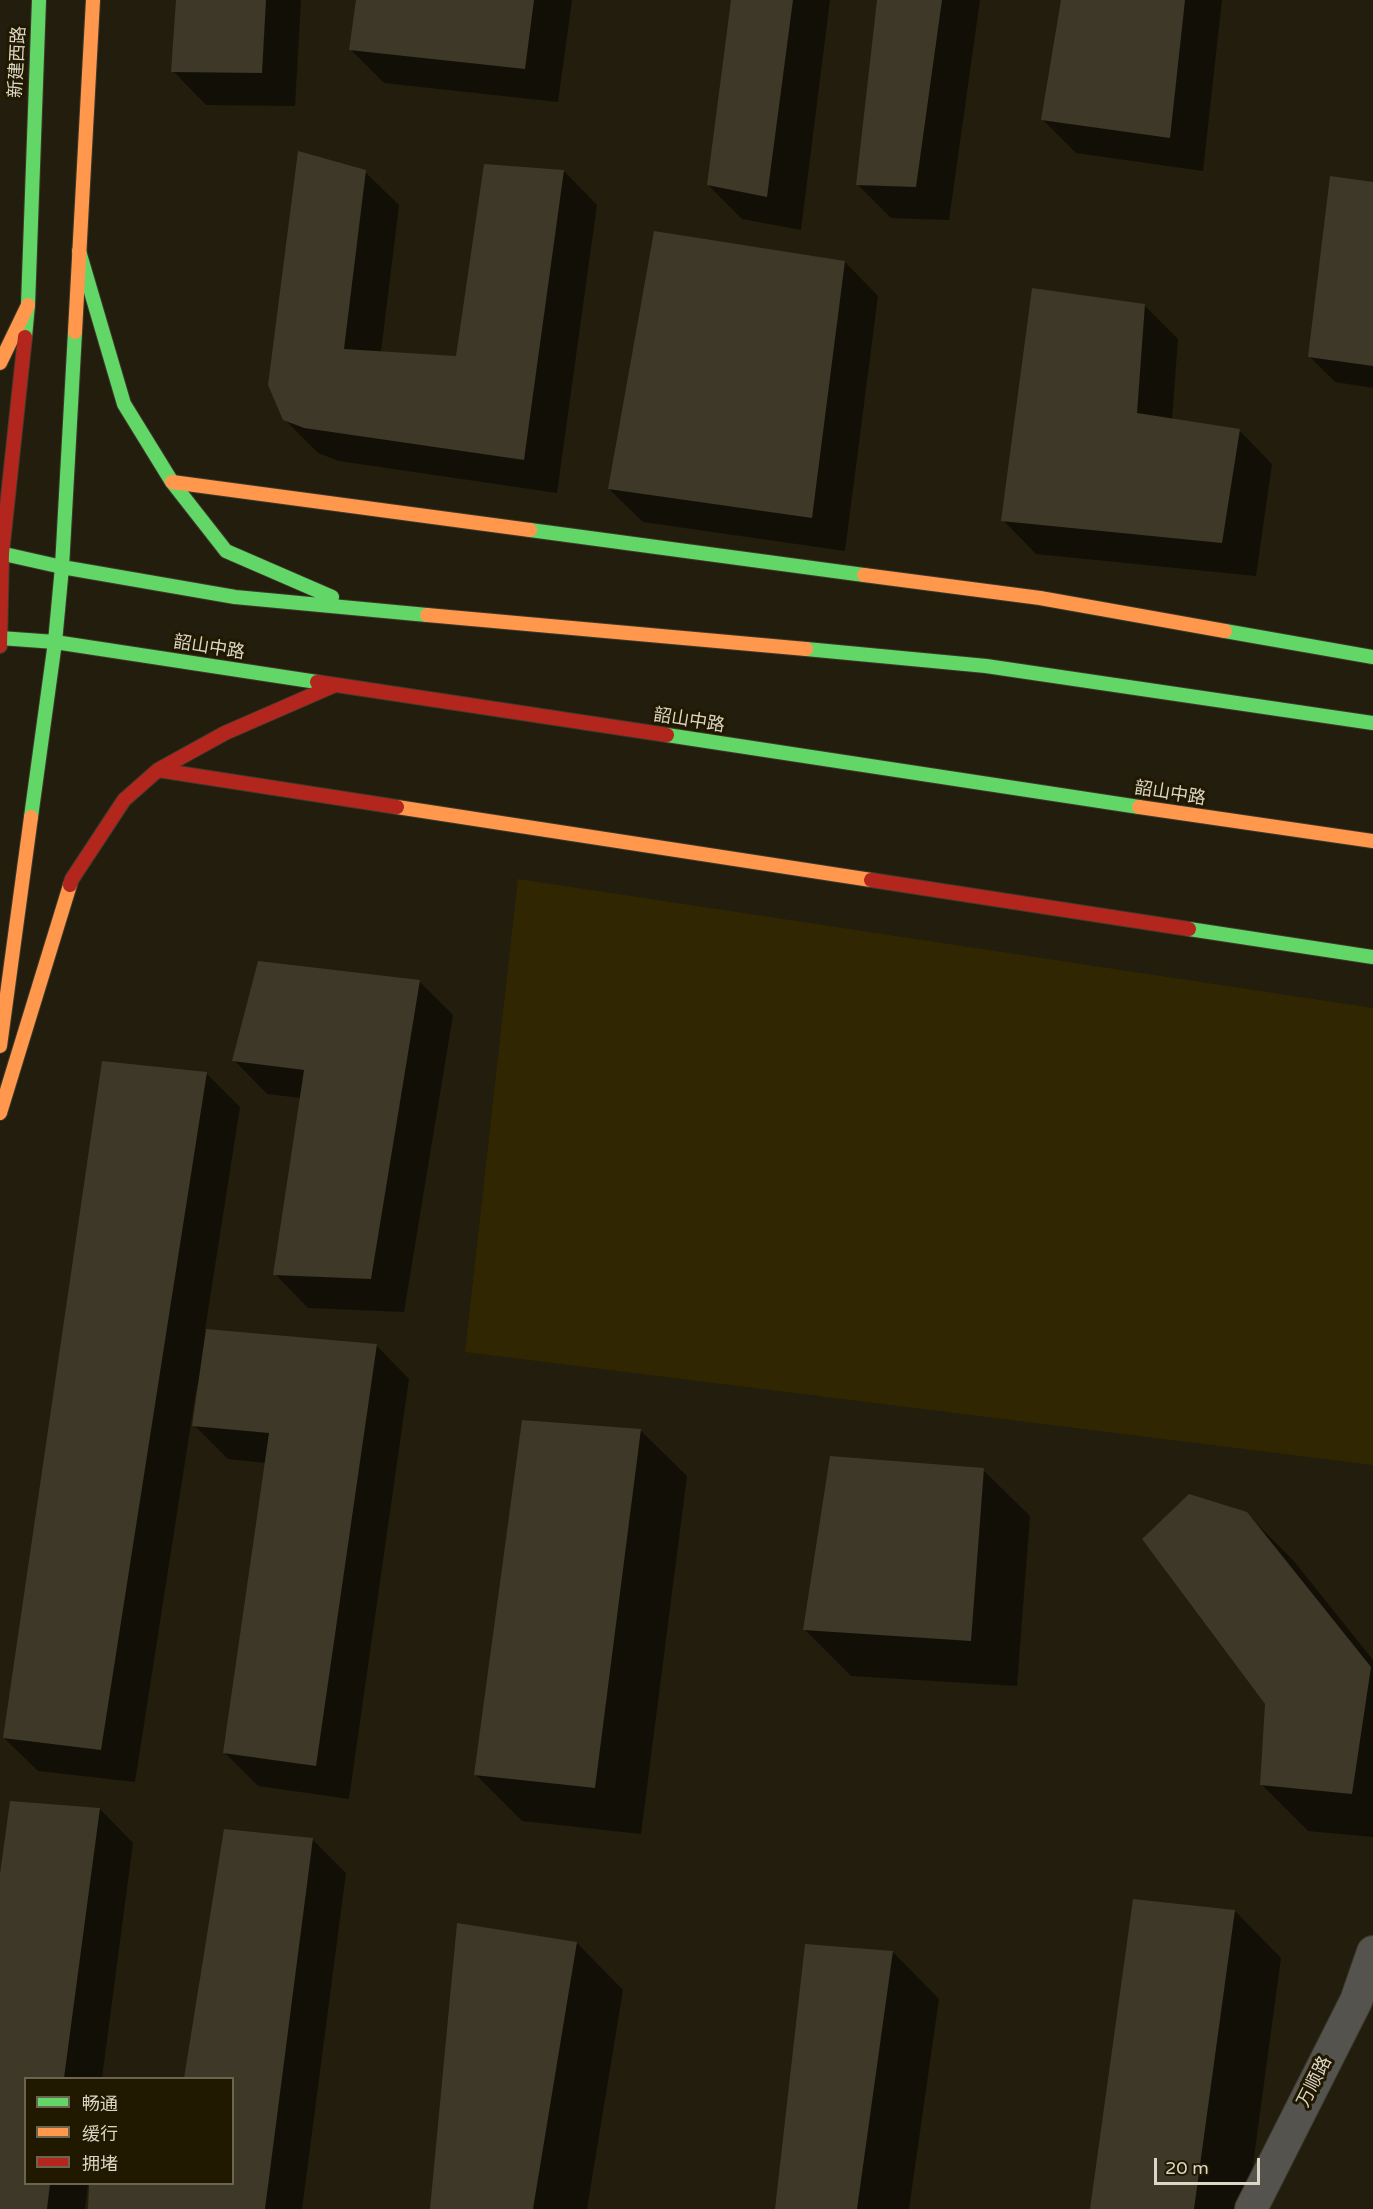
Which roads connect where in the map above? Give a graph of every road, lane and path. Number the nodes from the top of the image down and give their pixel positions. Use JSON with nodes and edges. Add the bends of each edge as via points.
{"nodes":[{"id":1,"x":39,"y":0,"type":"edge"},
{"id":2,"x":93,"y":0,"type":"edge"},
{"id":3,"x":79,"y":251,"type":"junction"},
{"id":4,"x":28,"y":305,"type":"junction"},
{"id":5,"x":0,"y":363,"type":"edge"},
{"id":6,"x":172,"y":482,"type":"junction"},
{"id":7,"x":1,"y":553,"type":"edge"},
{"id":8,"x":62,"y":567,"type":"junction"},
{"id":9,"x":358,"y":608,"type":"junction"},
{"id":10,"x":0,"y":641,"type":"edge"},
{"id":11,"x":55,"y":642,"type":"junction"},
{"id":12,"x":1373,"y":657,"type":"edge"},
{"id":13,"x":335,"y":685,"type":"junction"},
{"id":14,"x":1373,"y":723,"type":"edge"},
{"id":15,"x":158,"y":770,"type":"junction"},
{"id":16,"x":1373,"y":842,"type":"edge"},
{"id":17,"x":1373,"y":957,"type":"edge"},
{"id":18,"x":0,"y":1046,"type":"edge"},
{"id":19,"x":0,"y":1113,"type":"edge"},
{"id":20,"x":1373,"y":1952,"type":"edge"},
{"id":21,"x":1251,"y":2209,"type":"edge"}],
"edges":[{"from":1,"to":4,"type":"main road","name":"新建西路"},
{"from":2,"to":3,"type":"main road"},
{"from":3,"to":6,"type":"main road","via":[[124,404]]},
{"from":3,"to":8,"type":"main road"},
{"from":4,"to":5,"type":"main road"},
{"from":4,"to":7,"type":"main road","name":"新建西路"},
{"from":6,"to":9,"type":"main road","via":[[226,551]]},
{"from":6,"to":12,"type":"main road","via":[[1040,598]]},
{"from":7,"to":8,"type":"main road"},
{"from":7,"to":10,"type":"main road","name":"新建西路"},
{"from":8,"to":9,"type":"main road","via":[[235,597]]},
{"from":8,"to":11,"type":"main road"},
{"from":9,"to":14,"type":"main road","via":[[986,666]]},
{"from":10,"to":11,"type":"main road","name":"韶山中路"},
{"from":11,"to":13,"type":"main road","name":"韶山中路"},
{"from":11,"to":18,"type":"main road"},
{"from":13,"to":15,"type":"main road","via":[[225,733]]},
{"from":13,"to":16,"type":"main road","name":"韶山中路"},
{"from":15,"to":17,"type":"main road"},
{"from":15,"to":19,"type":"main road","via":[[124,800],[72,879]]},
{"from":20,"to":21,"type":"street","name":"万顺路","via":[[1356,2001]]}]}
